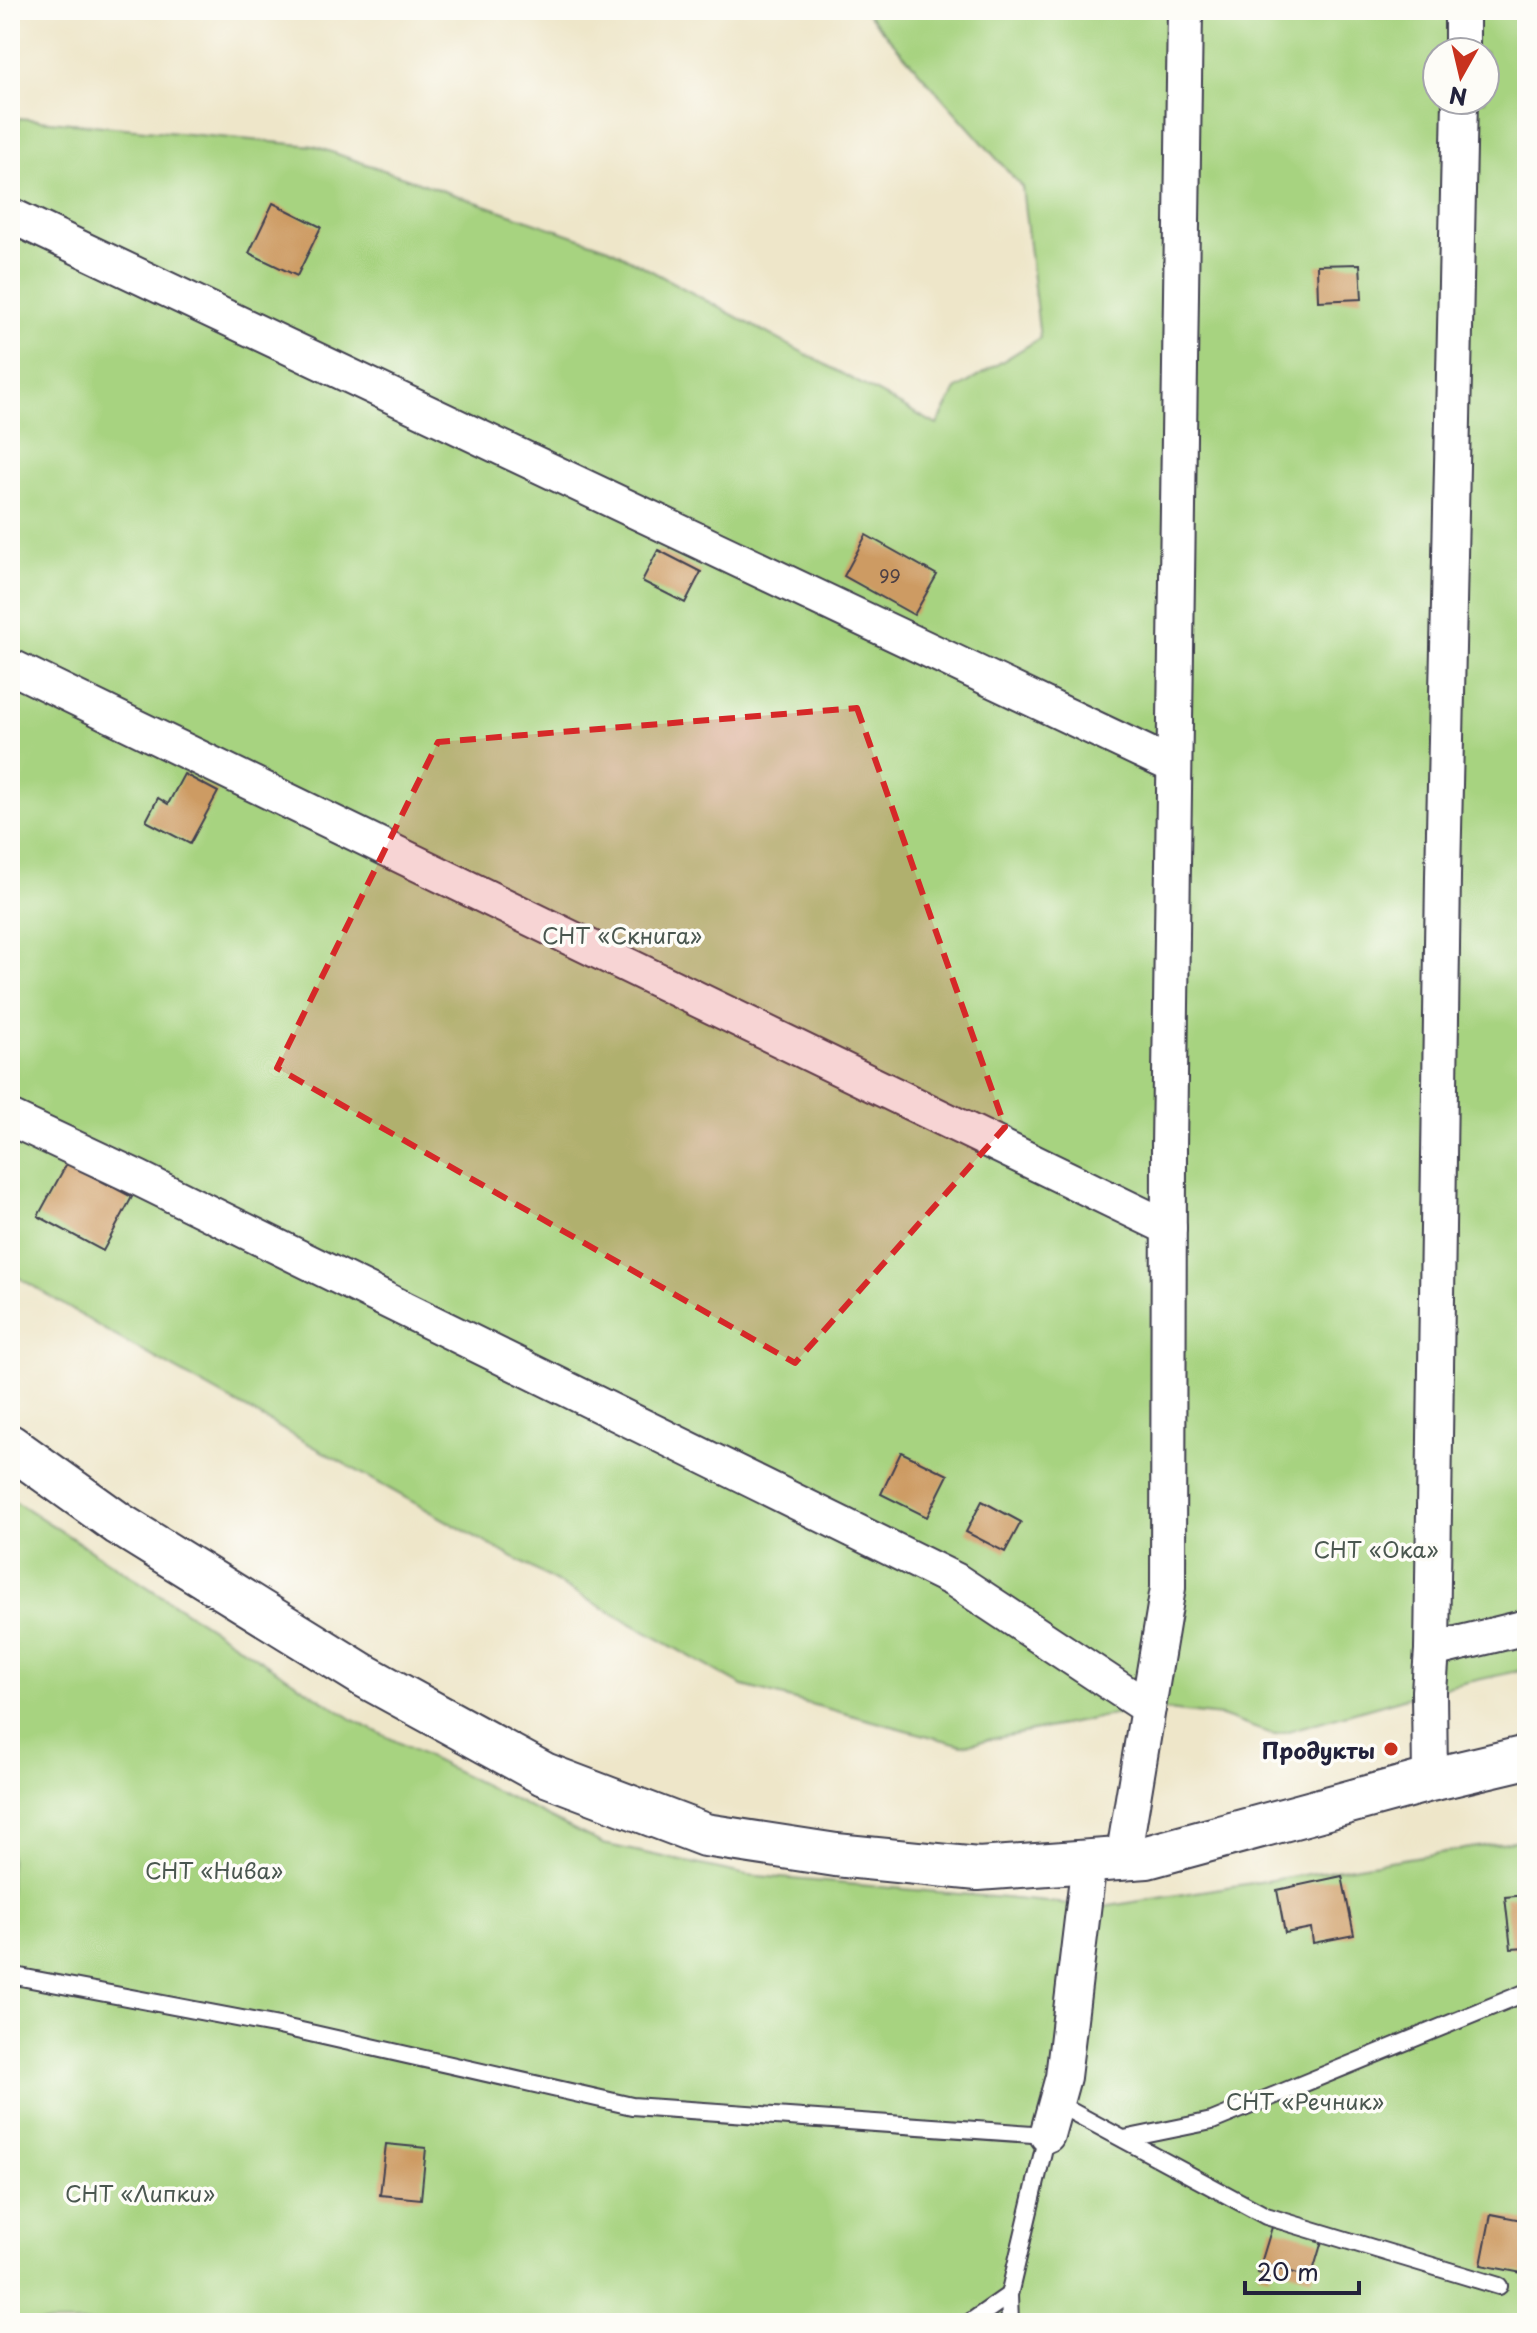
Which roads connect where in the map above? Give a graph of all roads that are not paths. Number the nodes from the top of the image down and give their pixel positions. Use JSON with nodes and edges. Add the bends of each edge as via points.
{"nodes":[{"id":1,"x":1185,"y":10,"type":"edge"},
{"id":2,"x":1462,"y":10,"type":"edge"},
{"id":3,"x":1462,"y":36,"type":"edge"},
{"id":4,"x":1460,"y":116,"type":"edge"},
{"id":5,"x":10,"y":215,"type":"edge"},
{"id":6,"x":10,"y":666,"type":"edge"},
{"id":7,"x":1174,"y":766,"type":"junction"},
{"id":8,"x":10,"y":1118,"type":"edge"},
{"id":9,"x":1169,"y":1228,"type":"junction"},
{"id":10,"x":10,"y":1446,"type":"edge"},
{"id":11,"x":1527,"y":1627,"type":"edge"},
{"id":12,"x":1432,"y":1650,"type":"junction"},
{"id":13,"x":1148,"y":1708,"type":"junction"},
{"id":14,"x":1527,"y":1757,"type":"edge"},
{"id":15,"x":1430,"y":1780,"type":"junction"},
{"id":16,"x":1106,"y":1860,"type":"junction"},
{"id":17,"x":10,"y":1975,"type":"edge"},
{"id":18,"x":1527,"y":1992,"type":"edge"},
{"id":19,"x":1056,"y":2103,"type":"junction"},
{"id":20,"x":1047,"y":2135,"type":"junction"},
{"id":21,"x":1124,"y":2139,"type":"junction"},
{"id":22,"x":1499,"y":2286,"type":"dead end"},
{"id":23,"x":1009,"y":2295,"type":"junction"},
{"id":24,"x":969,"y":2323,"type":"edge"},
{"id":25,"x":1010,"y":2323,"type":"edge"}],
"edges":[{"from":1,"to":7,"type":"street"},
{"from":2,"to":3,"type":"street"},
{"from":4,"to":12,"type":"street"},
{"from":5,"to":7,"type":"street"},
{"from":6,"to":9,"type":"street"},
{"from":7,"to":9,"type":"street"},
{"from":8,"to":13,"type":"street","via":[[955,1580]]},
{"from":9,"to":13,"type":"street","via":[[1168,1588]]},
{"from":10,"to":16,"type":"street","via":[[119,1524],[363,1675],[544,1774],[705,1835],[978,1869]]},
{"from":11,"to":12,"type":"street"},
{"from":12,"to":15,"type":"street"},
{"from":13,"to":16,"type":"street"},
{"from":14,"to":15,"type":"street"},
{"from":15,"to":16,"type":"street","via":[[1147,1857]]},
{"from":16,"to":19,"type":"street"},
{"from":17,"to":20,"type":"lane","via":[[279,2026],[632,2106]]},
{"from":18,"to":21,"type":"lane","via":[[1212,2121]]},
{"from":19,"to":20,"type":"street"},
{"from":19,"to":21,"type":"lane"},
{"from":20,"to":23,"type":"lane"},
{"from":21,"to":22,"type":"lane","via":[[1266,2216]]},
{"from":23,"to":24,"type":"lane"},
{"from":23,"to":25,"type":"lane"}]}
